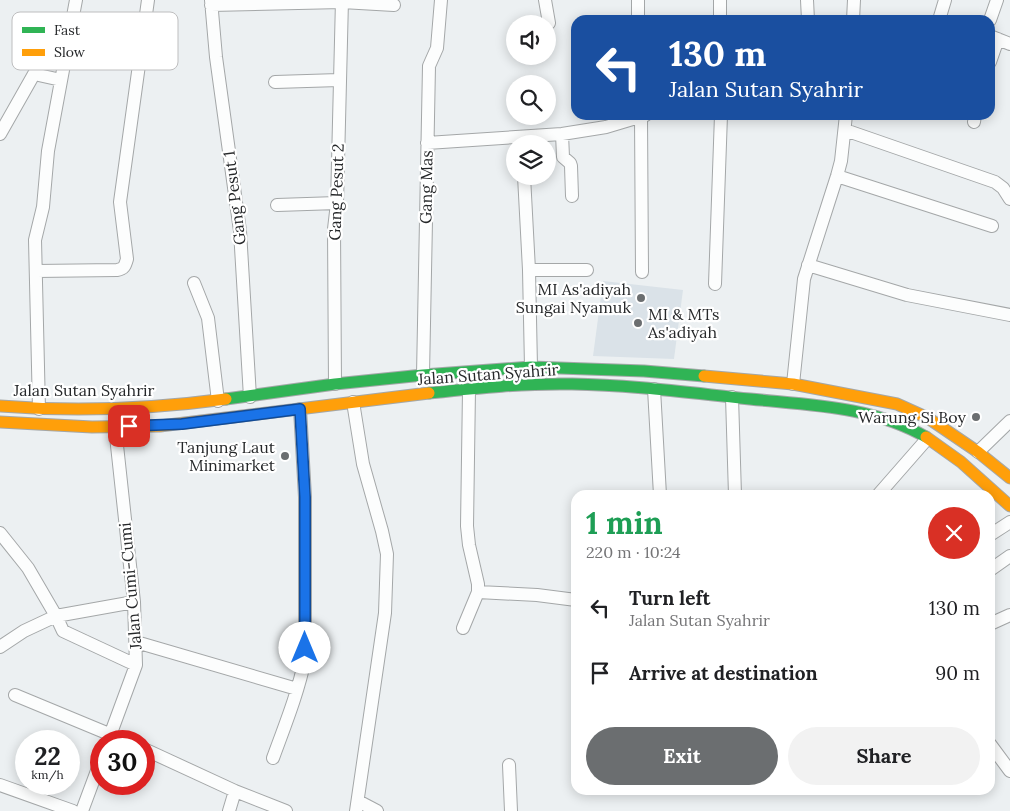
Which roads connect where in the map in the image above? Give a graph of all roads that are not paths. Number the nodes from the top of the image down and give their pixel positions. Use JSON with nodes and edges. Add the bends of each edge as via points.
{"nodes":[{"id":1,"x":441,"y":0,"type":"edge"},
{"id":2,"x":545,"y":0,"type":"edge"},
{"id":3,"x":638,"y":0,"type":"edge"},
{"id":4,"x":720,"y":0,"type":"edge"},
{"id":5,"x":807,"y":0,"type":"edge"},
{"id":6,"x":854,"y":0,"type":"edge"},
{"id":7,"x":946,"y":0,"type":"edge"},
{"id":8,"x":997,"y":0,"type":"edge"},
{"id":9,"x":342,"y":1,"type":"edge"},
{"id":10,"x":211,"y":3,"type":"edge"},
{"id":11,"x":394,"y":5,"type":"dead end"},
{"id":12,"x":548,"y":15,"type":"edge"},
{"id":13,"x":638,"y":15,"type":"edge"},
{"id":14,"x":720,"y":15,"type":"edge"},
{"id":15,"x":808,"y":15,"type":"edge"},
{"id":16,"x":853,"y":15,"type":"edge"},
{"id":17,"x":941,"y":15,"type":"edge"},
{"id":18,"x":992,"y":15,"type":"edge"},
{"id":19,"x":63,"y":70,"type":"edge"},
{"id":20,"x":138,"y":70,"type":"edge"},
{"id":21,"x":61,"y":80,"type":"junction"},
{"id":22,"x":339,"y":80,"type":"junction"},
{"id":23,"x":275,"y":82,"type":"dead end"},
{"id":24,"x":630,"y":120,"type":"edge"},
{"id":25,"x":644,"y":120,"type":"edge"},
{"id":26,"x":721,"y":120,"type":"edge"},
{"id":27,"x":846,"y":120,"type":"edge"},
{"id":28,"x":845,"y":130,"type":"junction"},
{"id":29,"x":0,"y":134,"type":"edge"},
{"id":30,"x":562,"y":134,"type":"junction"},
{"id":31,"x":556,"y":135,"type":"edge"},
{"id":32,"x":506,"y":141,"type":"edge"},
{"id":33,"x":427,"y":143,"type":"junction"},
{"id":34,"x":837,"y":176,"type":"junction"},
{"id":35,"x":524,"y":185,"type":"edge"},
{"id":36,"x":572,"y":196,"type":"dead end"},
{"id":37,"x":1010,"y":199,"type":"edge"},
{"id":38,"x":338,"y":203,"type":"junction"},
{"id":39,"x":277,"y":205,"type":"dead end"},
{"id":40,"x":992,"y":226,"type":"dead end"},
{"id":41,"x":808,"y":265,"type":"junction"},
{"id":42,"x":529,"y":270,"type":"junction"},
{"id":43,"x":587,"y":270,"type":"dead end"},
{"id":44,"x":36,"y":271,"type":"junction"},
{"id":45,"x":642,"y":272,"type":"dead end"},
{"id":46,"x":194,"y":283,"type":"dead end"},
{"id":47,"x":716,"y":284,"type":"dead end"},
{"id":48,"x":1010,"y":315,"type":"edge"},
{"id":49,"x":531,"y":367,"type":"junction"},
{"id":50,"x":655,"y":372,"type":"junction"},
{"id":51,"x":423,"y":375,"type":"junction"},
{"id":52,"x":335,"y":384,"type":"junction"},
{"id":53,"x":793,"y":384,"type":"junction"},
{"id":54,"x":654,"y":389,"type":"junction"},
{"id":55,"x":469,"y":390,"type":"junction"},
{"id":56,"x":250,"y":397,"type":"junction"},
{"id":57,"x":732,"y":397,"type":"junction"},
{"id":58,"x":218,"y":401,"type":"junction"},
{"id":59,"x":353,"y":402,"type":"junction"},
{"id":60,"x":0,"y":406,"type":"edge"},
{"id":61,"x":128,"y":407,"type":"junction"},
{"id":62,"x":39,"y":409,"type":"junction"},
{"id":63,"x":100,"y":409,"type":"junction"},
{"id":64,"x":300,"y":409,"type":"junction"},
{"id":65,"x":1010,"y":421,"type":"edge"},
{"id":66,"x":0,"y":422,"type":"edge"},
{"id":67,"x":129,"y":426,"type":"junction"},
{"id":68,"x":100,"y":427,"type":"junction"},
{"id":69,"x":115,"y":427,"type":"junction"},
{"id":70,"x":927,"y":439,"type":"junction"},
{"id":71,"x":978,"y":452,"type":"junction"},
{"id":72,"x":1010,"y":478,"type":"edge"},
{"id":73,"x":660,"y":490,"type":"edge"},
{"id":74,"x":735,"y":490,"type":"edge"},
{"id":75,"x":882,"y":490,"type":"edge"},
{"id":76,"x":994,"y":490,"type":"edge"},
{"id":77,"x":995,"y":491,"type":"edge"},
{"id":78,"x":1010,"y":506,"type":"edge"},
{"id":79,"x":1010,"y":522,"type":"edge"},
{"id":80,"x":995,"y":532,"type":"edge"},
{"id":81,"x":0,"y":533,"type":"edge"},
{"id":82,"x":1010,"y":556,"type":"edge"},
{"id":83,"x":995,"y":566,"type":"edge"},
{"id":84,"x":478,"y":592,"type":"junction"},
{"id":85,"x":571,"y":599,"type":"edge"},
{"id":86,"x":134,"y":602,"type":"junction"},
{"id":87,"x":1010,"y":615,"type":"edge"},
{"id":88,"x":56,"y":616,"type":"junction"},
{"id":89,"x":995,"y":622,"type":"edge"},
{"id":90,"x":463,"y":628,"type":"dead end"},
{"id":91,"x":136,"y":642,"type":"junction"},
{"id":92,"x":0,"y":648,"type":"edge"},
{"id":93,"x":136,"y":665,"type":"junction"},
{"id":94,"x":298,"y":689,"type":"junction"},
{"id":95,"x":15,"y":695,"type":"dead end"},
{"id":96,"x":92,"y":730,"type":"edge"},
{"id":97,"x":113,"y":730,"type":"edge"},
{"id":98,"x":995,"y":751,"type":"edge"},
{"id":99,"x":155,"y":754,"type":"edge"},
{"id":100,"x":272,"y":758,"type":"dead end"},
{"id":101,"x":509,"y":765,"type":"dead end"},
{"id":102,"x":1010,"y":771,"type":"edge"},
{"id":103,"x":0,"y":785,"type":"edge"},
{"id":104,"x":90,"y":790,"type":"edge"},
{"id":105,"x":236,"y":791,"type":"junction"},
{"id":106,"x":357,"y":806,"type":"edge"},
{"id":107,"x":73,"y":811,"type":"edge"},
{"id":108,"x":82,"y":811,"type":"edge"},
{"id":109,"x":229,"y":811,"type":"edge"},
{"id":110,"x":286,"y":811,"type":"edge"},
{"id":111,"x":377,"y":811,"type":"edge"},
{"id":112,"x":511,"y":811,"type":"edge"}],
"edges":[{"from":1,"to":33,"type":"street","name":"Gang Mas","via":[[437,48],[429,66]]},
{"from":2,"to":12,"type":"street"},
{"from":3,"to":13,"type":"street"},
{"from":4,"to":14,"type":"street"},
{"from":5,"to":15,"type":"street"},
{"from":6,"to":16,"type":"street"},
{"from":7,"to":17,"type":"street"},
{"from":8,"to":18,"type":"street"},
{"from":9,"to":10,"type":"street"},
{"from":9,"to":11,"type":"street"},
{"from":9,"to":22,"type":"street","name":"Gang Pesut 2"},
{"from":10,"to":56,"type":"street","name":"Gang Pesut 1","via":[[240,231]]},
{"from":19,"to":21,"type":"street"},
{"from":20,"to":44,"type":"street","via":[[120,202],[126,266],[116,270]]},
{"from":21,"to":29,"type":"street","via":[[34,74]]},
{"from":21,"to":44,"type":"street","via":[[48,151],[43,207],[35,240]]},
{"from":22,"to":23,"type":"street"},
{"from":22,"to":38,"type":"street","name":"Gang Pesut 2"},
{"from":24,"to":30,"type":"street"},
{"from":25,"to":45,"type":"street"},
{"from":26,"to":47,"type":"street"},
{"from":27,"to":28,"type":"street"},
{"from":28,"to":34,"type":"street"},
{"from":28,"to":37,"type":"street","via":[[995,182]]},
{"from":30,"to":31,"type":"street"},
{"from":30,"to":36,"type":"street","via":[[563,157],[571,166]]},
{"from":32,"to":33,"type":"street"},
{"from":33,"to":51,"type":"street","name":"Gang Mas"},
{"from":34,"to":40,"type":"street"},
{"from":34,"to":41,"type":"street"},
{"from":35,"to":42,"type":"street"},
{"from":38,"to":39,"type":"street"},
{"from":38,"to":52,"type":"street","name":"Gang Pesut 2","via":[[334,229]]},
{"from":41,"to":48,"type":"street","via":[[907,295]]},
{"from":41,"to":53,"type":"street","via":[[802,292]]},
{"from":42,"to":43,"type":"street"},
{"from":42,"to":49,"type":"street"},
{"from":44,"to":62,"type":"street"},
{"from":46,"to":58,"type":"street","via":[[208,318]]},
{"from":49,"to":50,"type":"street","name":"Jalan Sutan Syahrir"},
{"from":49,"to":51,"type":"street","name":"Jalan Sutan Syahrir"},
{"from":50,"to":53,"type":"street","name":"Jalan Sutan Syahrir"},
{"from":50,"to":54,"type":"street"},
{"from":51,"to":52,"type":"street","name":"Jalan Sutan Syahrir"},
{"from":52,"to":56,"type":"street","name":"Jalan Sutan Syahrir"},
{"from":53,"to":71,"type":"street","name":"Jalan Sutan Syahrir","via":[[897,404],[928,418]]},
{"from":54,"to":55,"type":"street","name":"Jalan Sutan Syahrir","via":[[561,383]]},
{"from":54,"to":57,"type":"street","name":"Jalan Sutan Syahrir"},
{"from":54,"to":73,"type":"street"},
{"from":55,"to":59,"type":"street","name":"Jalan Sutan Syahrir"},
{"from":55,"to":84,"type":"street","via":[[467,526]]},
{"from":56,"to":58,"type":"street","name":"Jalan Sutan Syahrir"},
{"from":57,"to":70,"type":"street","name":"Jalan Sutan Syahrir","via":[[844,408],[908,427]]},
{"from":57,"to":74,"type":"street"},
{"from":58,"to":61,"type":"street","name":"Jalan Sutan Syahrir"},
{"from":59,"to":64,"type":"street","name":"Jalan Sutan Syahrir"},
{"from":59,"to":106,"type":"street","via":[[363,464],[387,554],[385,613]]},
{"from":60,"to":62,"type":"street","name":"Jalan Sutan Syahrir"},
{"from":61,"to":63,"type":"street","name":"Jalan Sutan Syahrir"},
{"from":61,"to":67,"type":"street"},
{"from":62,"to":63,"type":"street","name":"Jalan Sutan Syahrir"},
{"from":63,"to":68,"type":"street"},
{"from":64,"to":67,"type":"street","name":"Jalan Sutan Syahrir","via":[[182,424]]},
{"from":64,"to":94,"type":"street","via":[[305,497],[305,659]]},
{"from":65,"to":71,"type":"street"},
{"from":66,"to":68,"type":"street","name":"Jalan Sutan Syahrir"},
{"from":67,"to":69,"type":"street","name":"Jalan Sutan Syahrir"},
{"from":68,"to":69,"type":"street","name":"Jalan Sutan Syahrir"},
{"from":69,"to":86,"type":"street","name":"Jalan Cumi-Cumi"},
{"from":70,"to":75,"type":"street"},
{"from":70,"to":76,"type":"street","name":"Jalan Sutan Syahrir","via":[[972,469]]},
{"from":71,"to":72,"type":"street","name":"Jalan Sutan Syahrir"},
{"from":77,"to":78,"type":"street","name":"Jalan Sutan Syahrir"},
{"from":79,"to":80,"type":"street"},
{"from":81,"to":88,"type":"street","via":[[28,568]]},
{"from":82,"to":83,"type":"street"},
{"from":84,"to":85,"type":"street"},
{"from":84,"to":90,"type":"street"},
{"from":86,"to":88,"type":"street"},
{"from":86,"to":91,"type":"street","name":"Jalan Cumi-Cumi"},
{"from":87,"to":89,"type":"street"},
{"from":88,"to":92,"type":"street","via":[[24,631]]},
{"from":88,"to":93,"type":"street","via":[[66,634]]},
{"from":91,"to":93,"type":"street","name":"Jalan Cumi-Cumi"},
{"from":91,"to":94,"type":"street"},
{"from":93,"to":97,"type":"street","name":"Jalan Cumi-Cumi"},
{"from":94,"to":100,"type":"street"},
{"from":95,"to":96,"type":"street"},
{"from":98,"to":102,"type":"street"},
{"from":99,"to":105,"type":"street"},
{"from":101,"to":112,"type":"street"},
{"from":103,"to":107,"type":"street"},
{"from":104,"to":108,"type":"street"},
{"from":105,"to":109,"type":"street"},
{"from":105,"to":110,"type":"street"},
{"from":106,"to":111,"type":"street"}]}
